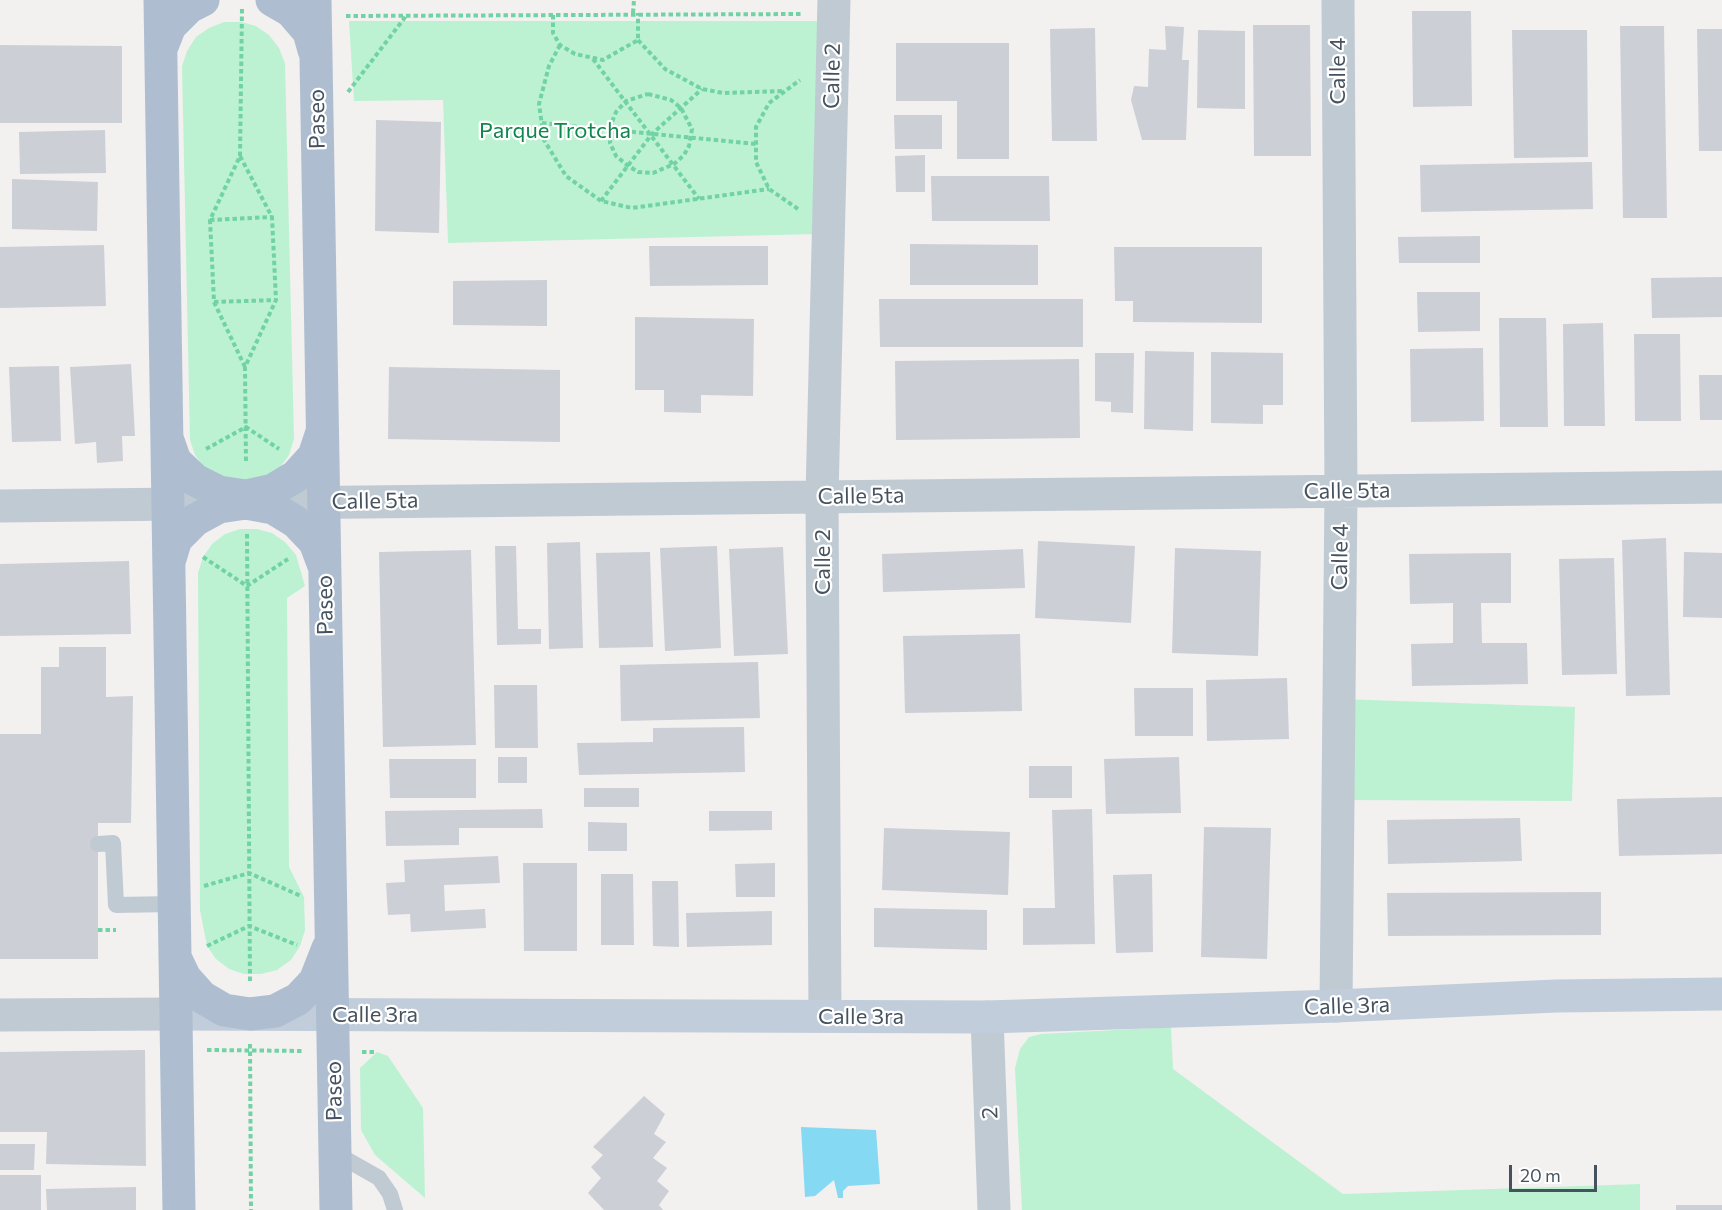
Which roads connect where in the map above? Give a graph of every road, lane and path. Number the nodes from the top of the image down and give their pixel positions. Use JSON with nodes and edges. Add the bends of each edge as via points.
{"nodes":[{"id":1,"x":160,"y":0,"type":"edge"},
{"id":2,"x":203,"y":0,"type":"edge"},
{"id":3,"x":242,"y":0,"type":"edge"},
{"id":4,"x":272,"y":0,"type":"edge"},
{"id":5,"x":315,"y":0,"type":"edge"},
{"id":6,"x":634,"y":0,"type":"edge"},
{"id":7,"x":1338,"y":0,"type":"edge"},
{"id":8,"x":834,"y":7,"type":"edge"},
{"id":9,"x":636,"y":13,"type":"junction"},
{"id":10,"x":553,"y":15,"type":"junction"},
{"id":11,"x":343,"y":16,"type":"dead end"},
{"id":12,"x":406,"y":16,"type":"junction"},
{"id":13,"x":638,"y":40,"type":"junction"},
{"id":14,"x":560,"y":45,"type":"junction"},
{"id":15,"x":161,"y":50,"type":"junction"},
{"id":16,"x":316,"y":57,"type":"junction"},
{"id":17,"x":593,"y":59,"type":"junction"},
{"id":18,"x":805,"y":76,"type":"dead end"},
{"id":19,"x":702,"y":89,"type":"junction"},
{"id":20,"x":784,"y":91,"type":"junction"},
{"id":21,"x":345,"y":95,"type":"dead end"},
{"id":22,"x":626,"y":101,"type":"junction"},
{"id":23,"x":681,"y":108,"type":"junction"},
{"id":24,"x":542,"y":123,"type":"junction"},
{"id":25,"x":611,"y":130,"type":"junction"},
{"id":26,"x":652,"y":134,"type":"junction"},
{"id":27,"x":692,"y":137,"type":"junction"},
{"id":28,"x":756,"y":144,"type":"junction"},
{"id":29,"x":240,"y":156,"type":"junction"},
{"id":30,"x":674,"y":164,"type":"junction"},
{"id":31,"x":627,"y":165,"type":"junction"},
{"id":32,"x":769,"y":189,"type":"junction"},
{"id":33,"x":699,"y":199,"type":"junction"},
{"id":34,"x":601,"y":201,"type":"junction"},
{"id":35,"x":803,"y":213,"type":"dead end"},
{"id":36,"x":272,"y":217,"type":"junction"},
{"id":37,"x":210,"y":220,"type":"junction"},
{"id":38,"x":276,"y":300,"type":"junction"},
{"id":39,"x":214,"y":302,"type":"junction"},
{"id":40,"x":245,"y":367,"type":"junction"},
{"id":41,"x":246,"y":427,"type":"junction"},
{"id":42,"x":322,"y":430,"type":"junction"},
{"id":43,"x":167,"y":436,"type":"junction"},
{"id":44,"x":205,"y":449,"type":"dead end"},
{"id":45,"x":289,"y":455,"type":"dead end"},
{"id":46,"x":1722,"y":487,"type":"edge"},
{"id":47,"x":1341,"y":491,"type":"junction"},
{"id":48,"x":822,"y":496,"type":"junction"},
{"id":49,"x":246,"y":500,"type":"junction"},
{"id":50,"x":324,"y":501,"type":"junction"},
{"id":51,"x":168,"y":503,"type":"junction"},
{"id":52,"x":0,"y":506,"type":"edge"},
{"id":53,"x":203,"y":557,"type":"dead end"},
{"id":54,"x":310,"y":561,"type":"junction"},
{"id":55,"x":168,"y":564,"type":"junction"},
{"id":56,"x":247,"y":586,"type":"junction"},
{"id":57,"x":98,"y":843,"type":"dead end"},
{"id":58,"x":249,"y":873,"type":"junction"},
{"id":59,"x":187,"y":896,"type":"junction"},
{"id":60,"x":304,"y":897,"type":"dead end"},
{"id":61,"x":249,"y":926,"type":"junction"},
{"id":62,"x":331,"y":931,"type":"junction"},
{"id":63,"x":207,"y":946,"type":"dead end"},
{"id":64,"x":300,"y":946,"type":"dead end"},
{"id":65,"x":174,"y":955,"type":"junction"},
{"id":66,"x":1722,"y":994,"type":"edge"},
{"id":67,"x":1336,"y":1006,"type":"junction"},
{"id":68,"x":175,"y":1014,"type":"junction"},
{"id":69,"x":250,"y":1014,"type":"junction"},
{"id":70,"x":0,"y":1015,"type":"edge"},
{"id":71,"x":333,"y":1015,"type":"junction"},
{"id":72,"x":825,"y":1016,"type":"junction"},
{"id":73,"x":987,"y":1017,"type":"junction"},
{"id":74,"x":176,"y":1050,"type":"junction"},
{"id":75,"x":250,"y":1051,"type":"junction"},
{"id":76,"x":333,"y":1052,"type":"junction"},
{"id":77,"x":377,"y":1052,"type":"dead end"},
{"id":78,"x":335,"y":1153,"type":"junction"},
{"id":79,"x":179,"y":1210,"type":"edge"},
{"id":80,"x":252,"y":1210,"type":"edge"},
{"id":81,"x":336,"y":1210,"type":"edge"},
{"id":82,"x":395,"y":1210,"type":"edge"},
{"id":83,"x":994,"y":1210,"type":"edge"}],
"edges":[{"from":1,"to":15,"type":"main road"},
{"from":2,"to":15,"type":"main road","via":[[189,7],[170,26]]},
{"from":3,"to":29,"type":"path"},
{"from":4,"to":16,"type":"main road","via":[[291,11],[309,32]]},
{"from":5,"to":16,"type":"main road","name":"Paseo"},
{"from":6,"to":9,"type":"path"},
{"from":7,"to":47,"type":"street","name":"Calle 4"},
{"from":8,"to":9,"type":"path"},
{"from":8,"to":48,"type":"street","name":"Calle 2"},
{"from":9,"to":10,"type":"path"},
{"from":9,"to":13,"type":"path"},
{"from":10,"to":12,"type":"path"},
{"from":10,"to":14,"type":"path","via":[[553,33]]},
{"from":11,"to":12,"type":"path"},
{"from":12,"to":21,"type":"path"},
{"from":13,"to":17,"type":"path","via":[[603,60]]},
{"from":13,"to":19,"type":"path","via":[[665,69]]},
{"from":14,"to":17,"type":"path"},
{"from":14,"to":24,"type":"path","via":[[549,66],[539,104]]},
{"from":15,"to":43,"type":"main road"},
{"from":16,"to":42,"type":"main road","name":"Paseo"},
{"from":17,"to":22,"type":"path"},
{"from":18,"to":20,"type":"path"},
{"from":19,"to":20,"type":"path","via":[[723,93]]},
{"from":19,"to":23,"type":"path"},
{"from":20,"to":28,"type":"path","via":[[769,103],[756,126]]},
{"from":22,"to":23,"type":"path","via":[[648,94],[671,100]]},
{"from":22,"to":25,"type":"path","via":[[616,112]]},
{"from":22,"to":26,"type":"path"},
{"from":23,"to":26,"type":"path"},
{"from":23,"to":27,"type":"path"},
{"from":24,"to":25,"type":"path"},
{"from":24,"to":34,"type":"path","via":[[544,140],[566,176]]},
{"from":25,"to":26,"type":"path"},
{"from":25,"to":31,"type":"path","via":[[610,142],[616,156]]},
{"from":26,"to":27,"type":"path"},
{"from":26,"to":30,"type":"path"},
{"from":26,"to":31,"type":"path"},
{"from":27,"to":28,"type":"path"},
{"from":27,"to":30,"type":"path","via":[[684,155]]},
{"from":28,"to":32,"type":"path","via":[[756,162]]},
{"from":29,"to":36,"type":"path"},
{"from":29,"to":37,"type":"path"},
{"from":30,"to":31,"type":"path","via":[[653,173],[638,172]]},
{"from":30,"to":33,"type":"path"},
{"from":31,"to":34,"type":"path"},
{"from":32,"to":33,"type":"path"},
{"from":32,"to":35,"type":"path"},
{"from":33,"to":34,"type":"path","via":[[632,208]]},
{"from":36,"to":37,"type":"path"},
{"from":36,"to":38,"type":"path"},
{"from":37,"to":39,"type":"path"},
{"from":38,"to":39,"type":"path"},
{"from":38,"to":40,"type":"path"},
{"from":39,"to":40,"type":"path"},
{"from":40,"to":41,"type":"path"},
{"from":41,"to":44,"type":"path"},
{"from":41,"to":45,"type":"path"},
{"from":41,"to":49,"type":"path"},
{"from":42,"to":49,"type":"main road","via":[[314,456],[296,477]]},
{"from":42,"to":50,"type":"main road","name":"Paseo"},
{"from":43,"to":49,"type":"main road","via":[[175,461],[195,480]]},
{"from":43,"to":51,"type":"main road"},
{"from":46,"to":47,"type":"street","name":"Calle 5ta"},
{"from":47,"to":48,"type":"street","name":"Calle 5ta"},
{"from":47,"to":67,"type":"street","name":"Calle 4"},
{"from":48,"to":50,"type":"street","name":"Calle 5ta"},
{"from":48,"to":72,"type":"street","name":"Calle 2"},
{"from":49,"to":50,"type":"street","name":"Calle 5ta"},
{"from":49,"to":51,"type":"street","name":"Calle 5ta"},
{"from":49,"to":54,"type":"main road","via":[[273,508],[296,522],[315,542]]},
{"from":49,"to":55,"type":"main road","via":[[219,507],[195,520],[176,539]]},
{"from":49,"to":56,"type":"path"},
{"from":50,"to":54,"type":"main road","name":"Paseo"},
{"from":51,"to":52,"type":"street","name":"Calle 5ta"},
{"from":51,"to":55,"type":"main road"},
{"from":53,"to":56,"type":"path"},
{"from":54,"to":56,"type":"path"},
{"from":54,"to":62,"type":"main road","name":"Paseo"},
{"from":55,"to":59,"type":"main road"},
{"from":56,"to":58,"type":"path"},
{"from":57,"to":59,"type":"lane","via":[[113,843],[116,905]]},
{"from":58,"to":59,"type":"path"},
{"from":58,"to":60,"type":"path"},
{"from":58,"to":61,"type":"path"},
{"from":59,"to":65,"type":"main road"},
{"from":61,"to":63,"type":"path"},
{"from":61,"to":64,"type":"path"},
{"from":61,"to":69,"type":"path"},
{"from":62,"to":69,"type":"main road","via":[[326,957],[315,981],[297,999],[275,1011]]},
{"from":62,"to":71,"type":"main road","name":"Paseo"},
{"from":65,"to":68,"type":"main road"},
{"from":65,"to":69,"type":"main road","via":[[185,978],[202,997],[224,1010]]},
{"from":66,"to":67,"type":"main road","name":"Calle 3ra","via":[[1556,996]]},
{"from":67,"to":73,"type":"main road","name":"Calle 3ra"},
{"from":68,"to":69,"type":"main road","name":"Calle 3ra"},
{"from":68,"to":70,"type":"street","name":"Calle 3ra"},
{"from":68,"to":74,"type":"main road"},
{"from":69,"to":71,"type":"main road","name":"Calle 3ra"},
{"from":69,"to":75,"type":"path"},
{"from":71,"to":72,"type":"main road","name":"Calle 3ra"},
{"from":71,"to":76,"type":"main road","name":"Paseo"},
{"from":72,"to":73,"type":"main road","name":"Calle 3ra"},
{"from":73,"to":83,"type":"street","name":"2"},
{"from":74,"to":75,"type":"path"},
{"from":74,"to":79,"type":"main road"},
{"from":75,"to":76,"type":"path"},
{"from":75,"to":80,"type":"path"},
{"from":76,"to":77,"type":"path"},
{"from":76,"to":78,"type":"main road","name":"Paseo"},
{"from":78,"to":81,"type":"main road","name":"Paseo"},
{"from":78,"to":82,"type":"lane","via":[[379,1178]]}]}
